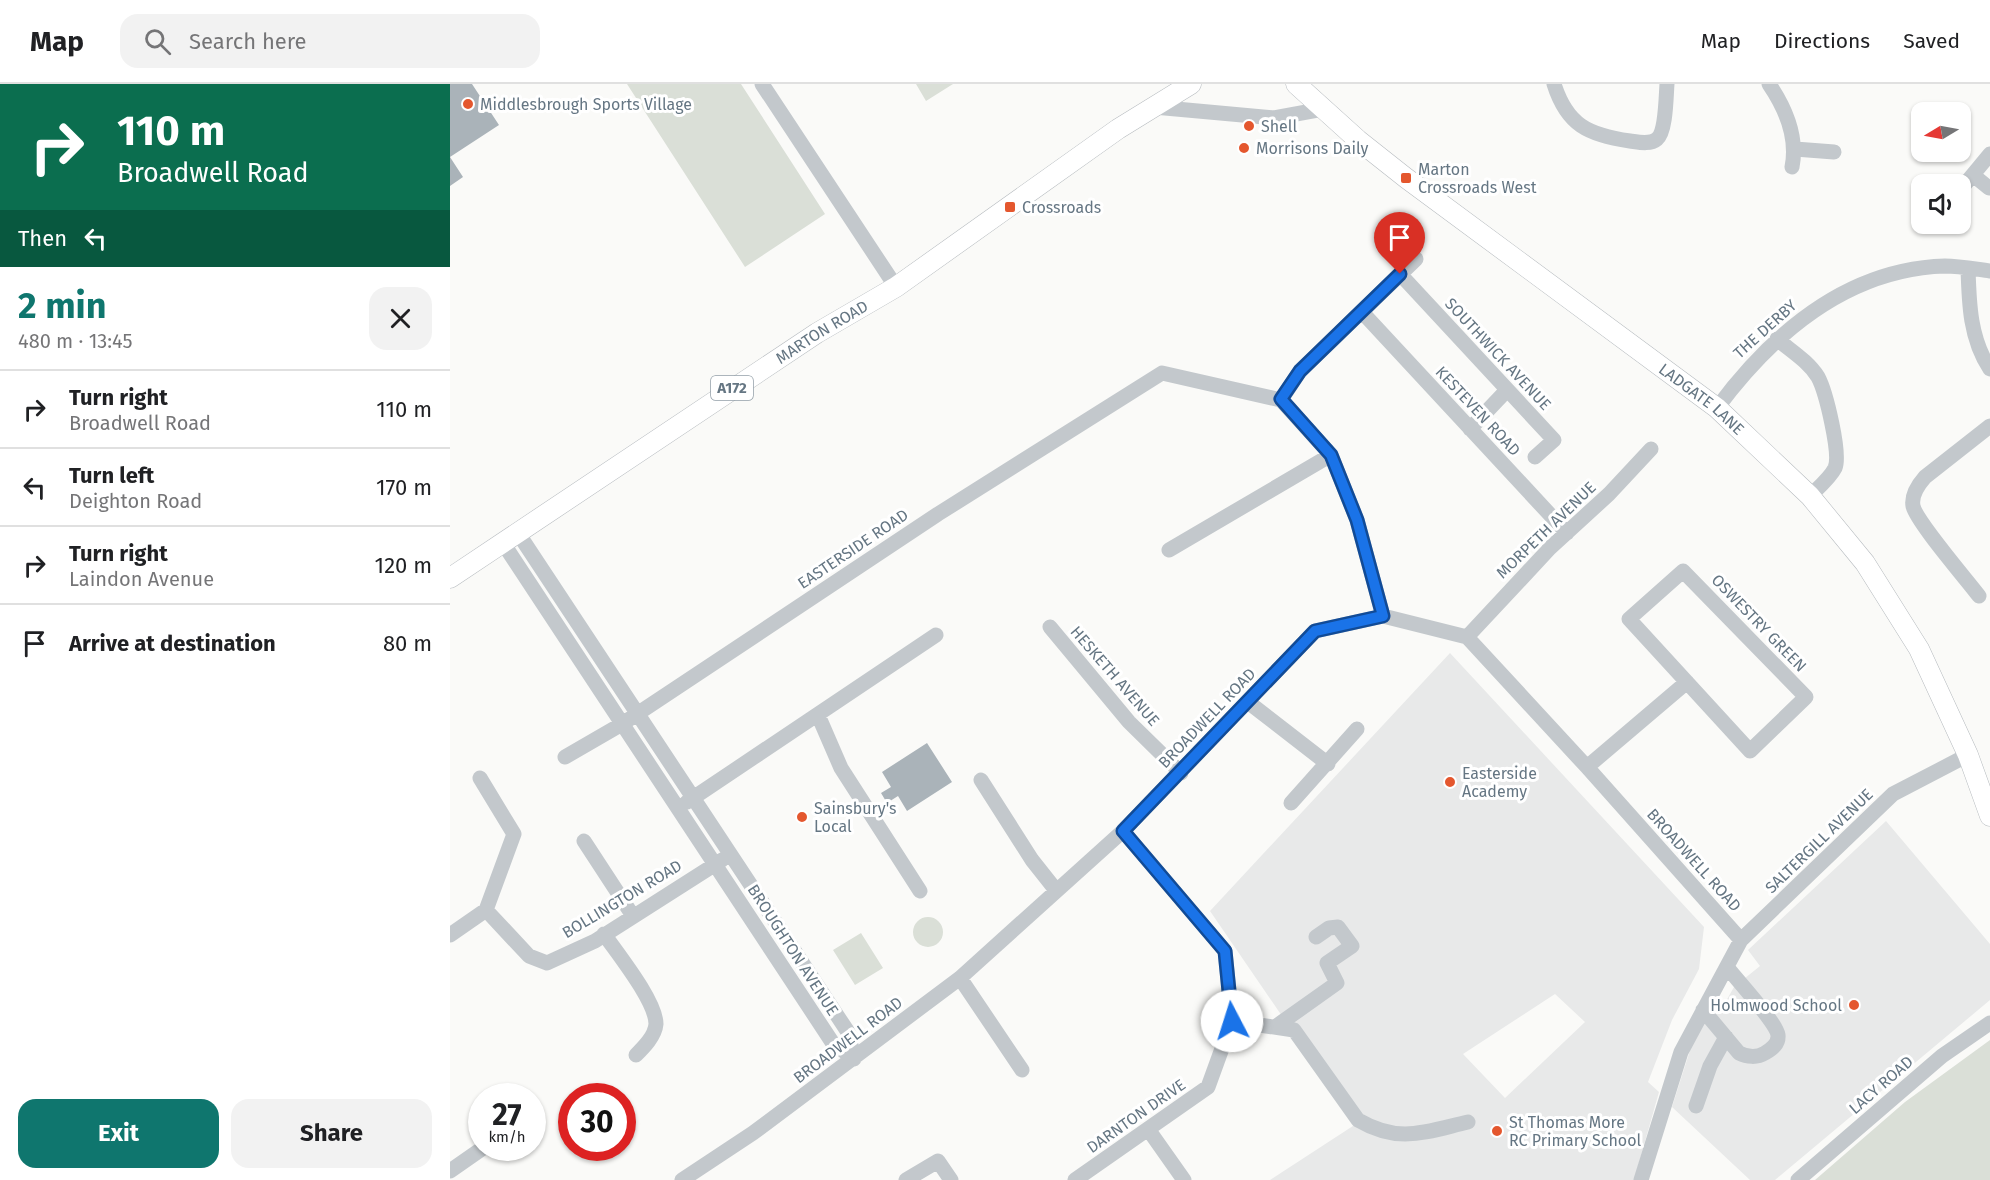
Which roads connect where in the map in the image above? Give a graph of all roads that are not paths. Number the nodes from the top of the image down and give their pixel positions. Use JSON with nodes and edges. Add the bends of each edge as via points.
{"nodes":[{"id":1,"x":762,"y":84,"type":"edge"},
{"id":2,"x":1170,"y":84,"type":"edge"},
{"id":3,"x":1191,"y":84,"type":"edge"},
{"id":4,"x":1296,"y":84,"type":"edge"},
{"id":5,"x":1554,"y":84,"type":"edge"},
{"id":6,"x":1666,"y":84,"type":"edge"},
{"id":7,"x":1769,"y":84,"type":"edge"},
{"id":8,"x":1154,"y":107,"type":"junction"},
{"id":9,"x":1323,"y":109,"type":"junction"},
{"id":10,"x":1795,"y":149,"type":"junction"},
{"id":11,"x":1834,"y":152,"type":"dead end"},
{"id":12,"x":1990,"y":154,"type":"edge"},
{"id":13,"x":1792,"y":167,"type":"dead end"},
{"id":14,"x":1973,"y":175,"type":"joint"},
{"id":15,"x":1989,"y":188,"type":"edge"},
{"id":16,"x":1416,"y":259,"type":"dead end"},
{"id":17,"x":1968,"y":268,"type":"junction"},
{"id":18,"x":1990,"y":271,"type":"edge"},
{"id":19,"x":1400,"y":274,"type":"junction"},
{"id":20,"x":896,"y":286,"type":"junction"},
{"id":21,"x":1362,"y":312,"type":"junction"},
{"id":22,"x":1777,"y":339,"type":"junction"},
{"id":23,"x":1990,"y":369,"type":"edge"},
{"id":24,"x":1507,"y":390,"type":"junction"},
{"id":25,"x":1281,"y":399,"type":"junction"},
{"id":26,"x":1717,"y":408,"type":"junction"},
{"id":27,"x":1990,"y":426,"type":"edge"},
{"id":28,"x":1470,"y":429,"type":"junction"},
{"id":29,"x":1651,"y":449,"type":"dead end"},
{"id":30,"x":1331,"y":455,"type":"junction"},
{"id":31,"x":1535,"y":457,"type":"dead end"},
{"id":32,"x":1810,"y":496,"type":"junction"},
{"id":33,"x":1567,"y":533,"type":"junction"},
{"id":34,"x":511,"y":538,"type":"junction"},
{"id":35,"x":1169,"y":550,"type":"dead end"},
{"id":36,"x":450,"y":578,"type":"edge"},
{"id":37,"x":1979,"y":596,"type":"dead end"},
{"id":38,"x":1383,"y":616,"type":"junction"},
{"id":39,"x":1050,"y":627,"type":"dead end"},
{"id":40,"x":936,"y":635,"type":"dead end"},
{"id":41,"x":1467,"y":637,"type":"junction"},
{"id":42,"x":1687,"y":682,"type":"junction"},
{"id":43,"x":1248,"y":702,"type":"junction"},
{"id":44,"x":637,"y":714,"type":"junction"},
{"id":45,"x":818,"y":715,"type":"junction"},
{"id":46,"x":622,"y":724,"type":"junction"},
{"id":47,"x":1357,"y":729,"type":"dead end"},
{"id":48,"x":1968,"y":755,"type":"junction"},
{"id":49,"x":565,"y":757,"type":"dead end"},
{"id":50,"x":1328,"y":764,"type":"junction"},
{"id":51,"x":1587,"y":766,"type":"junction"},
{"id":52,"x":1181,"y":773,"type":"junction"},
{"id":53,"x":480,"y":778,"type":"dead end"},
{"id":54,"x":981,"y":780,"type":"dead end"},
{"id":55,"x":693,"y":796,"type":"junction"},
{"id":56,"x":1291,"y":803,"type":"dead end"},
{"id":57,"x":679,"y":809,"type":"junction"},
{"id":58,"x":1990,"y":816,"type":"edge"},
{"id":59,"x":1123,"y":831,"type":"junction"},
{"id":60,"x":584,"y":842,"type":"dead end"},
{"id":61,"x":730,"y":854,"type":"junction"},
{"id":62,"x":714,"y":865,"type":"junction"},
{"id":63,"x":1055,"y":889,"type":"junction"},
{"id":64,"x":920,"y":891,"type":"dead end"},
{"id":65,"x":486,"y":910,"type":"junction"},
{"id":66,"x":633,"y":916,"type":"junction"},
{"id":67,"x":604,"y":934,"type":"junction"},
{"id":68,"x":450,"y":935,"type":"edge"},
{"id":69,"x":1316,"y":937,"type":"dead end"},
{"id":70,"x":1742,"y":940,"type":"junction"},
{"id":71,"x":1727,"y":967,"type":"junction"},
{"id":72,"x":960,"y":978,"type":"junction"},
{"id":73,"x":1704,"y":1010,"type":"junction"},
{"id":74,"x":1232,"y":1021,"type":"junction"},
{"id":75,"x":1990,"y":1023,"type":"edge"},
{"id":76,"x":1275,"y":1027,"type":"junction"},
{"id":77,"x":1726,"y":1037,"type":"junction"},
{"id":78,"x":636,"y":1055,"type":"dead end"},
{"id":79,"x":854,"y":1059,"type":"junction"},
{"id":80,"x":1022,"y":1070,"type":"dead end"},
{"id":81,"x":1696,"y":1106,"type":"dead end"},
{"id":82,"x":1468,"y":1122,"type":"dead end"},
{"id":83,"x":1148,"y":1129,"type":"junction"},
{"id":84,"x":468,"y":1158,"type":"edge"},
{"id":85,"x":450,"y":1171,"type":"edge"},
{"id":86,"x":682,"y":1180,"type":"edge"},
{"id":87,"x":906,"y":1180,"type":"edge"},
{"id":88,"x":951,"y":1180,"type":"edge"},
{"id":89,"x":1075,"y":1180,"type":"edge"},
{"id":90,"x":1184,"y":1180,"type":"edge"},
{"id":91,"x":1641,"y":1180,"type":"edge"},
{"id":92,"x":1798,"y":1180,"type":"edge"}],
"edges":[{"from":1,"to":20,"type":"street"},
{"from":2,"to":8,"type":"main road","number":"A172"},
{"from":3,"to":8,"type":"main road","name":"MARTON ROAD","number":"A172"},
{"from":4,"to":9,"type":"main road","name":"LADGATE LANE"},
{"from":5,"to":6,"type":"street","via":[[1565,112],[1578,125],[1594,133],[1643,142],[1654,140],[1662,132]]},
{"from":7,"to":10,"type":"street","via":[[1791,126]]},
{"from":8,"to":9,"type":"street","via":[[1274,118]]},
{"from":8,"to":20,"type":"main road","name":"MARTON ROAD","number":"A172"},
{"from":9,"to":26,"type":"main road","name":"LADGATE LANE","via":[[1406,178]]},
{"from":10,"to":11,"type":"street"},
{"from":10,"to":13,"type":"street"},
{"from":12,"to":14,"type":"street"},
{"from":14,"to":15,"type":"street"},
{"from":16,"to":19,"type":"street"},
{"from":17,"to":18,"type":"street","name":"THE DERBY"},
{"from":17,"to":22,"type":"street","name":"THE DERBY","via":[[1944,266],[1893,274],[1846,291],[1816,308]]},
{"from":17,"to":23,"type":"street","via":[[1974,334]]},
{"from":19,"to":21,"type":"street"},
{"from":19,"to":24,"type":"street","name":"SOUTHWICK AVENUE"},
{"from":20,"to":34,"type":"main road","name":"MARTON ROAD","number":"A172","via":[[817,333]]},
{"from":21,"to":25,"type":"street","via":[[1300,371]]},
{"from":21,"to":28,"type":"street","name":"KESTEVEN ROAD"},
{"from":22,"to":26,"type":"street","name":"THE DERBY","via":[[1743,372]]},
{"from":22,"to":32,"type":"street","via":[[1807,363],[1819,379],[1834,437],[1834,470]]},
{"from":24,"to":28,"type":"street"},
{"from":24,"to":31,"type":"street","name":"SOUTHWICK AVENUE","via":[[1554,440]]},
{"from":25,"to":30,"type":"street"},
{"from":25,"to":44,"type":"street","name":"EASTERSIDE ROAD","via":[[1161,373],[938,514]]},
{"from":26,"to":32,"type":"main road","name":"LADGATE LANE"},
{"from":27,"to":37,"type":"street","via":[[1925,477],[1913,498],[1917,515]]},
{"from":28,"to":33,"type":"street","name":"KESTEVEN ROAD"},
{"from":29,"to":33,"type":"street","name":"MORPETH AVENUE"},
{"from":30,"to":35,"type":"street"},
{"from":30,"to":38,"type":"street","via":[[1357,520]]},
{"from":32,"to":48,"type":"main road","name":"LADGATE LANE","via":[[1892,603],[1919,649]]},
{"from":33,"to":41,"type":"street","name":"MORPETH AVENUE"},
{"from":34,"to":36,"type":"main road","name":"MARTON ROAD","number":"A172"},
{"from":34,"to":44,"type":"street","name":"BROUGHTON AVENUE"},
{"from":34,"to":46,"type":"street","name":"BROUGHTON AVENUE"},
{"from":38,"to":41,"type":"street","name":"BROADWELL ROAD"},
{"from":38,"to":43,"type":"street","name":"BROADWELL ROAD","via":[[1315,631]]},
{"from":39,"to":52,"type":"street","name":"HESKETH AVENUE","via":[[1129,722]]},
{"from":40,"to":45,"type":"street"},
{"from":41,"to":51,"type":"street","name":"BROADWELL ROAD"},
{"from":42,"to":42,"type":"street","name":"OSWESTRY GREEN","via":[[1750,751],[1806,697],[1683,571],[1629,619]]},
{"from":42,"to":51,"type":"street"},
{"from":43,"to":50,"type":"street"},
{"from":43,"to":52,"type":"street","name":"BROADWELL ROAD"},
{"from":44,"to":46,"type":"street","name":"EASTERSIDE ROAD"},
{"from":44,"to":55,"type":"street","name":"BROUGHTON AVENUE"},
{"from":45,"to":55,"type":"street"},
{"from":45,"to":64,"type":"street","via":[[841,768]]},
{"from":46,"to":49,"type":"street","name":"EASTERSIDE ROAD"},
{"from":46,"to":57,"type":"street","name":"BROUGHTON AVENUE"},
{"from":47,"to":50,"type":"street"},
{"from":48,"to":58,"type":"main road","name":"LADGATE LANE"},
{"from":48,"to":70,"type":"street","name":"SALTERGILL AVENUE","via":[[1893,794]]},
{"from":50,"to":56,"type":"street"},
{"from":51,"to":70,"type":"street","name":"BROADWELL ROAD"},
{"from":52,"to":59,"type":"street","name":"BROADWELL ROAD"},
{"from":53,"to":65,"type":"street","via":[[514,834]]},
{"from":54,"to":63,"type":"street"},
{"from":55,"to":57,"type":"street"},
{"from":55,"to":61,"type":"street","name":"BROUGHTON AVENUE"},
{"from":57,"to":62,"type":"street","name":"BROUGHTON AVENUE"},
{"from":59,"to":63,"type":"street","name":"BROADWELL ROAD"},
{"from":59,"to":74,"type":"street","name":"DARNTON DRIVE","via":[[1225,951]]},
{"from":60,"to":66,"type":"street"},
{"from":61,"to":62,"type":"street","name":"BOLLINGTON ROAD"},
{"from":61,"to":79,"type":"street","name":"BROUGHTON AVENUE","via":[[848,1032]]},
{"from":62,"to":66,"type":"street","name":"BOLLINGTON ROAD"},
{"from":62,"to":79,"type":"street","name":"BROUGHTON AVENUE","via":[[832,1042]]},
{"from":63,"to":72,"type":"street","name":"BROADWELL ROAD"},
{"from":65,"to":67,"type":"street","name":"BOLLINGTON ROAD","via":[[530,956],[547,963]]},
{"from":65,"to":68,"type":"street"},
{"from":66,"to":67,"type":"street","name":"BOLLINGTON ROAD"},
{"from":67,"to":78,"type":"street","via":[[634,977],[656,1024],[650,1040]]},
{"from":69,"to":76,"type":"street","via":[[1338,927],[1352,946],[1327,963],[1337,983]]},
{"from":70,"to":71,"type":"street","name":"SALTERGILL AVENUE"},
{"from":71,"to":73,"type":"street","name":"SALTERGILL AVENUE"},
{"from":71,"to":77,"type":"street","via":[[1778,1033],[1778,1041],[1761,1056],[1747,1056],[1738,1053]]},
{"from":72,"to":79,"type":"street","name":"BROADWELL ROAD"},
{"from":72,"to":80,"type":"street"},
{"from":73,"to":77,"type":"street"},
{"from":73,"to":91,"type":"street","name":"SALTERGILL AVENUE","via":[[1681,1052]]},
{"from":74,"to":76,"type":"street"},
{"from":74,"to":83,"type":"street","name":"DARNTON DRIVE","via":[[1208,1087]]},
{"from":75,"to":92,"type":"street","name":"LACY ROAD","via":[[1942,1056]]},
{"from":76,"to":82,"type":"street","via":[[1294,1030],[1358,1120],[1373,1129],[1399,1136]]},
{"from":77,"to":81,"type":"street","via":[[1710,1066]]},
{"from":79,"to":86,"type":"street","name":"BROADWELL ROAD"},
{"from":83,"to":89,"type":"street","name":"DARNTON DRIVE"},
{"from":83,"to":90,"type":"street"},
{"from":84,"to":85,"type":"street"},
{"from":87,"to":88,"type":"street","via":[[938,1161]]}]}
